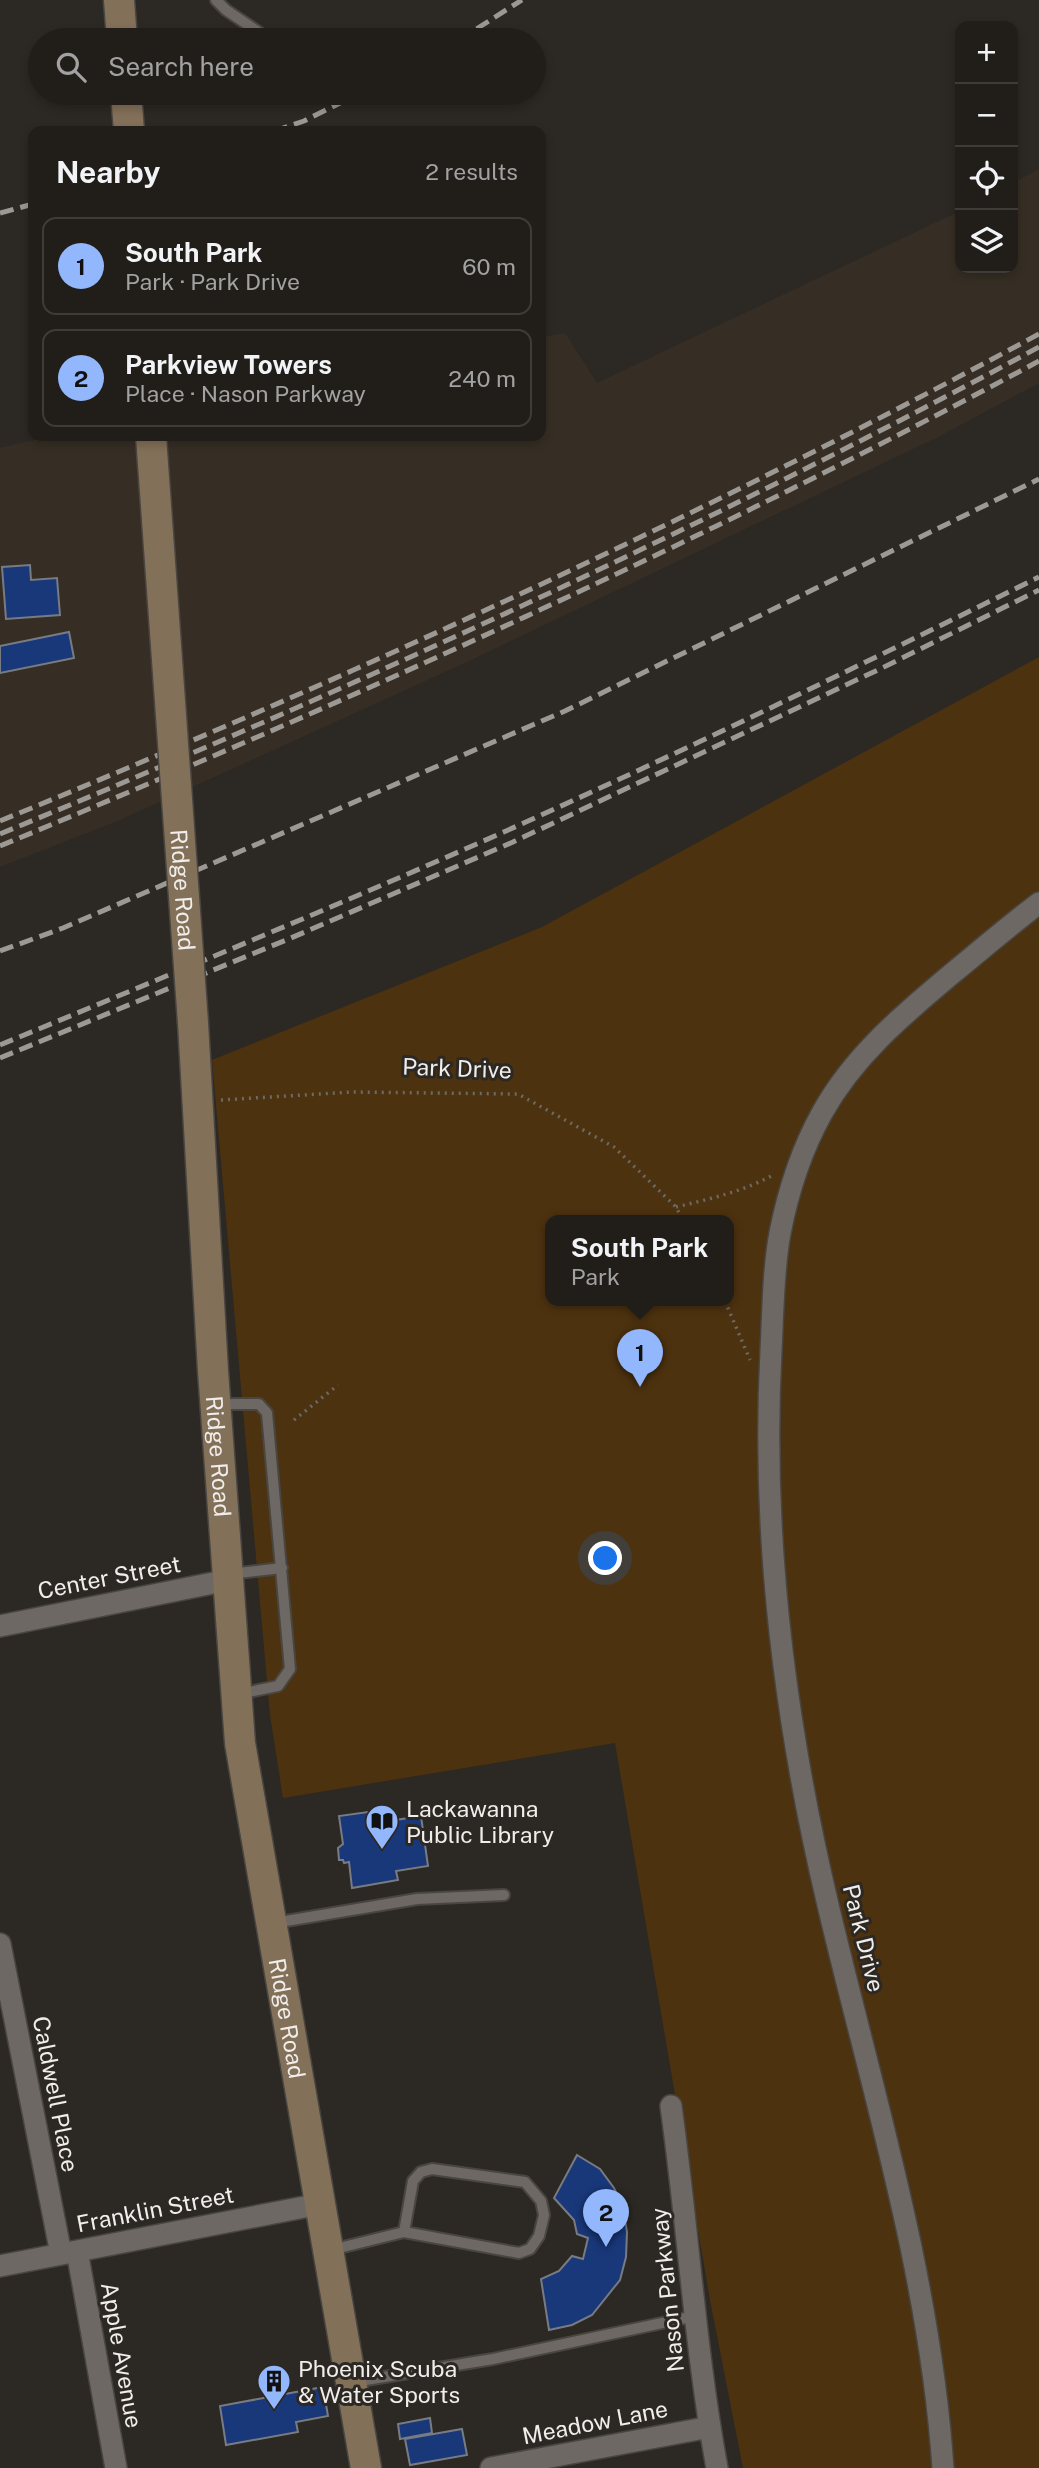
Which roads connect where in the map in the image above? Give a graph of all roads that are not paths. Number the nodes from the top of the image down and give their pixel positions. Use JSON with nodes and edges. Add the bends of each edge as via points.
{"nodes":[{"id":1,"x":119,"y":0,"type":"edge"},
{"id":2,"x":216,"y":0,"type":"edge"},
{"id":3,"x":121,"y":28,"type":"edge"},
{"id":4,"x":253,"y":28,"type":"edge"},
{"id":5,"x":127,"y":105,"type":"edge"},
{"id":6,"x":128,"y":126,"type":"edge"},
{"id":7,"x":150,"y":441,"type":"edge"},
{"id":8,"x":1039,"y":902,"type":"edge"},
{"id":9,"x":216,"y":1404,"type":"junction"},
{"id":10,"x":282,"y":1568,"type":"junction"},
{"id":11,"x":228,"y":1577,"type":"junction"},
{"id":12,"x":0,"y":1626,"type":"edge"},
{"id":13,"x":237,"y":1695,"type":"junction"},
{"id":14,"x":504,"y":1895,"type":"dead end"},
{"id":15,"x":271,"y":1923,"type":"junction"},
{"id":16,"x":0,"y":1944,"type":"edge"},
{"id":17,"x":671,"y":2106,"type":"dead end"},
{"id":18,"x":320,"y":2204,"type":"junction"},
{"id":19,"x":404,"y":2232,"type":"junction"},
{"id":20,"x":328,"y":2250,"type":"junction"},
{"id":21,"x":69,"y":2252,"type":"junction"},
{"id":22,"x":0,"y":2266,"type":"edge"},
{"id":23,"x":695,"y":2316,"type":"junction"},
{"id":24,"x":351,"y":2383,"type":"junction"},
{"id":25,"x":710,"y":2427,"type":"junction"},
{"id":26,"x":116,"y":2468,"type":"edge"},
{"id":27,"x":366,"y":2468,"type":"edge"},
{"id":28,"x":491,"y":2468,"type":"edge"},
{"id":29,"x":718,"y":2468,"type":"edge"},
{"id":30,"x":943,"y":2468,"type":"edge"}],
"edges":[{"from":1,"to":3,"type":"main road"},
{"from":2,"to":4,"type":"lane"},
{"from":5,"to":6,"type":"main road"},
{"from":7,"to":9,"type":"main road","name":"Ridge Road","bridge":true,"via":[[199,1101]]},
{"from":8,"to":30,"type":"street","name":"Park Drive","via":[[901,1017],[855,1063],[822,1113],[800,1161],[780,1234],[768,1415],[777,1606],[794,1739],[828,1905],[909,2239],[933,2365]]},
{"from":9,"to":10,"type":"lane","via":[[259,1404],[267,1413]]},
{"from":9,"to":11,"type":"main road","name":"Ridge Road"},
{"from":10,"to":11,"type":"lane"},
{"from":10,"to":13,"type":"lane","via":[[290,1670],[278,1686]]},
{"from":11,"to":12,"type":"street","name":"Center Street"},
{"from":11,"to":13,"type":"main road","name":"Ridge Road"},
{"from":13,"to":15,"type":"main road","name":"Ridge Road","via":[[240,1743]]},
{"from":14,"to":15,"type":"lane","via":[[417,1899]]},
{"from":15,"to":18,"type":"main road","name":"Ridge Road"},
{"from":16,"to":21,"type":"street","name":"Caldwell Place"},
{"from":17,"to":23,"type":"street","name":"Nason Parkway"},
{"from":18,"to":20,"type":"main road","name":"Ridge Road"},
{"from":18,"to":21,"type":"street","name":"Franklin Street"},
{"from":19,"to":19,"type":"lane","via":[[519,2253],[530,2249],[540,2236],[544,2215],[541,2201],[525,2182],[432,2169],[421,2172],[413,2182]]},
{"from":19,"to":20,"type":"lane"},
{"from":20,"to":24,"type":"main road","name":"Ridge Road"},
{"from":21,"to":22,"type":"street","name":"Franklin Street"},
{"from":21,"to":26,"type":"street","name":"Apple Avenue"},
{"from":23,"to":24,"type":"lane","via":[[493,2359]]},
{"from":23,"to":25,"type":"street","name":"Nason Parkway"},
{"from":24,"to":27,"type":"main road","name":"Ridge Road"},
{"from":25,"to":28,"type":"street","name":"Meadow Lane"},
{"from":25,"to":29,"type":"street","name":"Nason Parkway"}]}
